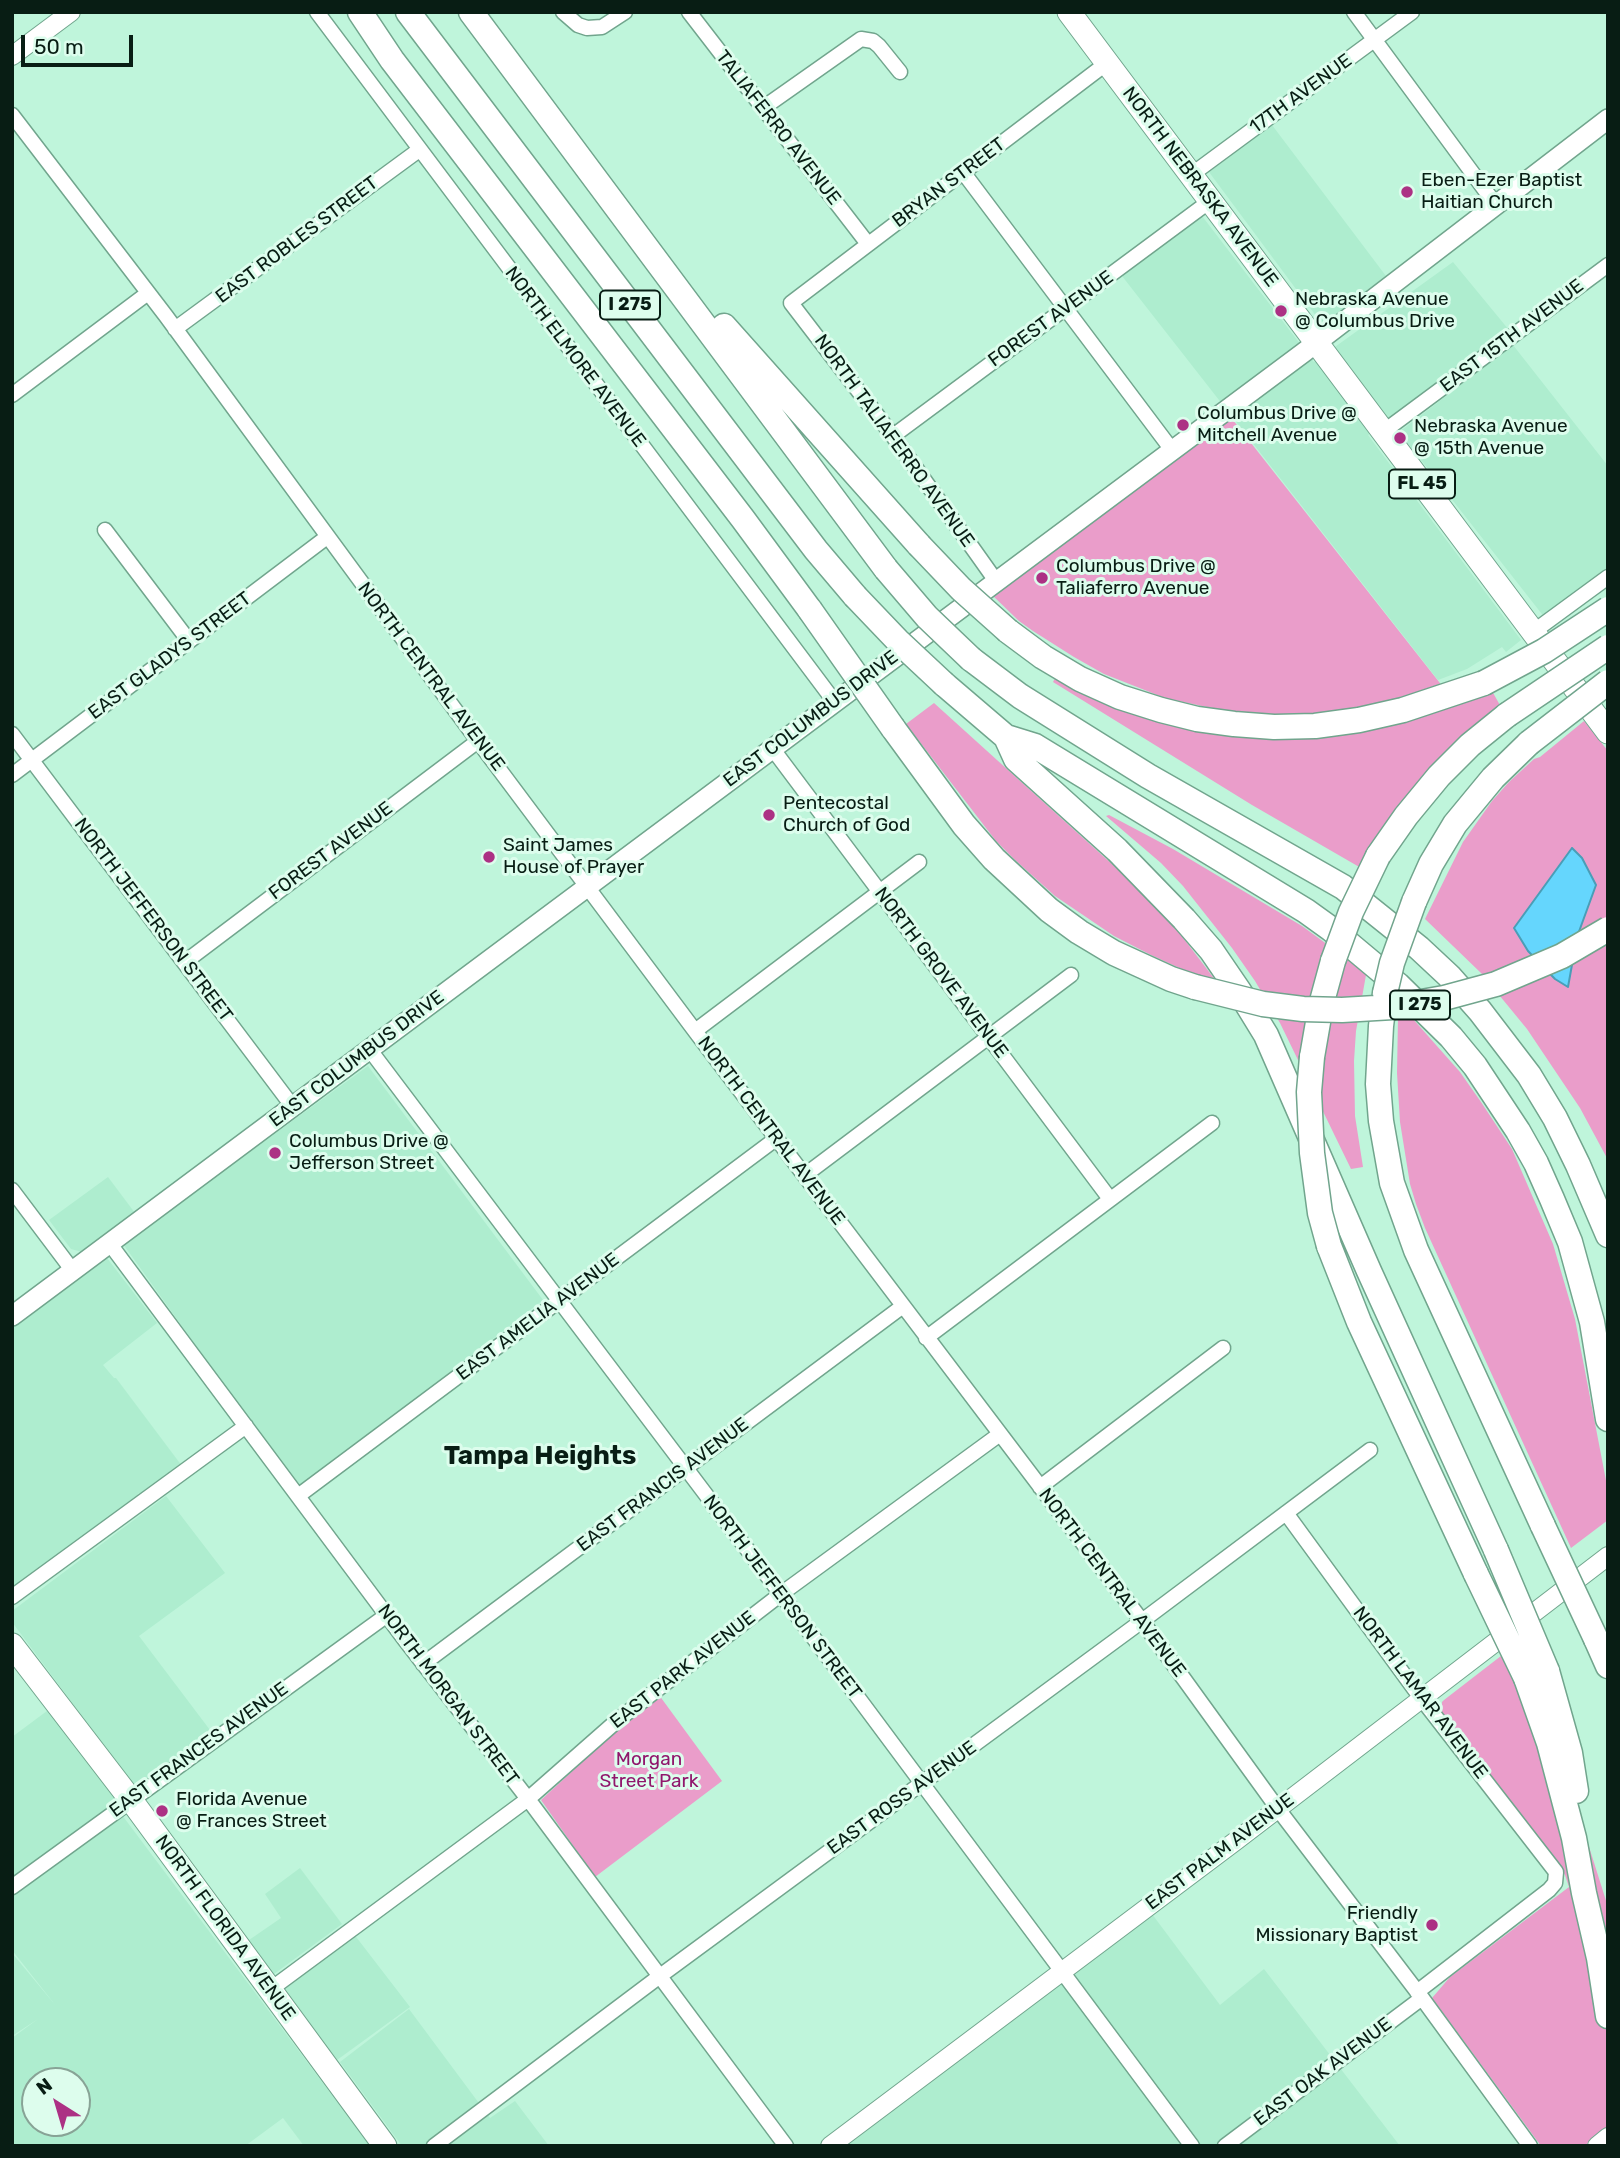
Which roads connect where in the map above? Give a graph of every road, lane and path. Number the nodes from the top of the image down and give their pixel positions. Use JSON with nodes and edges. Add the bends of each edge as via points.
{"nodes":[{"id":1,"x":71,"y":12,"type":"edge"},
{"id":2,"x":317,"y":12,"type":"edge"},
{"id":3,"x":360,"y":12,"type":"edge"},
{"id":4,"x":408,"y":12,"type":"edge"},
{"id":5,"x":471,"y":12,"type":"edge"},
{"id":6,"x":563,"y":12,"type":"edge"},
{"id":7,"x":625,"y":12,"type":"edge"},
{"id":8,"x":689,"y":12,"type":"edge"},
{"id":9,"x":1069,"y":12,"type":"edge"},
{"id":10,"x":1354,"y":12,"type":"edge"},
{"id":11,"x":1412,"y":12,"type":"edge"},
{"id":12,"x":1375,"y":40,"type":"junction"},
{"id":13,"x":12,"y":56,"type":"edge"},
{"id":14,"x":1107,"y":63,"type":"junction"},
{"id":15,"x":900,"y":72,"type":"dead end"},
{"id":16,"x":763,"y":108,"type":"junction"},
{"id":17,"x":12,"y":115,"type":"edge"},
{"id":18,"x":1608,"y":119,"type":"edge"},
{"id":19,"x":419,"y":150,"type":"junction"},
{"id":20,"x":963,"y":172,"type":"junction"},
{"id":21,"x":1191,"y":175,"type":"junction"},
{"id":22,"x":1210,"y":201,"type":"junction"},
{"id":23,"x":1496,"y":205,"type":"junction"},
{"id":24,"x":868,"y":244,"type":"junction"},
{"id":25,"x":1608,"y":265,"type":"edge"},
{"id":26,"x":667,"y":274,"type":"junction"},
{"id":27,"x":148,"y":292,"type":"junction"},
{"id":28,"x":791,"y":303,"type":"joint"},
{"id":29,"x":1065,"y":308,"type":"junction"},
{"id":30,"x":175,"y":329,"type":"junction"},
{"id":31,"x":1316,"y":343,"type":"junction"},
{"id":32,"x":12,"y":395,"type":"edge"},
{"id":33,"x":1383,"y":432,"type":"junction"},
{"id":34,"x":892,"y":436,"type":"junction"},
{"id":35,"x":1172,"y":450,"type":"junction"},
{"id":36,"x":105,"y":530,"type":"dead end"},
{"id":37,"x":327,"y":537,"type":"junction"},
{"id":38,"x":1608,"y":577,"type":"edge"},
{"id":39,"x":996,"y":580,"type":"junction"},
{"id":40,"x":1608,"y":609,"type":"edge"},
{"id":41,"x":1533,"y":632,"type":"junction"},
{"id":42,"x":190,"y":641,"type":"junction"},
{"id":43,"x":1608,"y":647,"type":"edge"},
{"id":44,"x":1608,"y":682,"type":"edge"},
{"id":45,"x":834,"y":701,"type":"junction"},
{"id":46,"x":1608,"y":732,"type":"edge"},
{"id":47,"x":12,"y":734,"type":"edge"},
{"id":48,"x":1006,"y":737,"type":"junction"},
{"id":49,"x":478,"y":741,"type":"junction"},
{"id":50,"x":772,"y":748,"type":"junction"},
{"id":51,"x":32,"y":760,"type":"junction"},
{"id":52,"x":12,"y":775,"type":"edge"},
{"id":53,"x":919,"y":862,"type":"dead end"},
{"id":54,"x":588,"y":885,"type":"junction"},
{"id":55,"x":879,"y":890,"type":"junction"},
{"id":56,"x":1608,"y":929,"type":"edge"},
{"id":57,"x":184,"y":962,"type":"junction"},
{"id":58,"x":1071,"y":975,"type":"dead end"},
{"id":59,"x":695,"y":1031,"type":"junction"},
{"id":60,"x":988,"y":1036,"type":"junction"},
{"id":61,"x":370,"y":1050,"type":"junction"},
{"id":62,"x":293,"y":1107,"type":"junction"},
{"id":63,"x":1212,"y":1124,"type":"dead end"},
{"id":64,"x":777,"y":1138,"type":"junction"},
{"id":65,"x":805,"y":1175,"type":"junction"},
{"id":66,"x":12,"y":1190,"type":"edge"},
{"id":67,"x":1110,"y":1199,"type":"junction"},
{"id":68,"x":1608,"y":1235,"type":"edge"},
{"id":69,"x":110,"y":1244,"type":"junction"},
{"id":70,"x":73,"y":1271,"type":"junction"},
{"id":71,"x":560,"y":1300,"type":"junction"},
{"id":72,"x":903,"y":1306,"type":"junction"},
{"id":73,"x":12,"y":1316,"type":"edge"},
{"id":74,"x":926,"y":1338,"type":"junction"},
{"id":75,"x":1223,"y":1348,"type":"dead end"},
{"id":76,"x":1608,"y":1419,"type":"edge"},
{"id":77,"x":246,"y":1426,"type":"junction"},
{"id":78,"x":1000,"y":1434,"type":"junction"},
{"id":79,"x":1370,"y":1450,"type":"dead end"},
{"id":80,"x":686,"y":1469,"type":"junction"},
{"id":81,"x":1040,"y":1487,"type":"junction"},
{"id":82,"x":298,"y":1496,"type":"junction"},
{"id":83,"x":1286,"y":1513,"type":"junction"},
{"id":84,"x":1608,"y":1556,"type":"edge"},
{"id":85,"x":781,"y":1594,"type":"junction"},
{"id":86,"x":12,"y":1597,"type":"edge"},
{"id":87,"x":387,"y":1615,"type":"junction"},
{"id":88,"x":1142,"y":1621,"type":"junction"},
{"id":89,"x":12,"y":1645,"type":"edge"},
{"id":90,"x":423,"y":1664,"type":"junction"},
{"id":91,"x":1608,"y":1666,"type":"edge"},
{"id":92,"x":1537,"y":1675,"type":"junction"},
{"id":93,"x":1422,"y":1698,"type":"junction"},
{"id":94,"x":922,"y":1783,"type":"junction"},
{"id":95,"x":528,"y":1799,"type":"junction"},
{"id":96,"x":131,"y":1800,"type":"junction"},
{"id":97,"x":1278,"y":1809,"type":"junction"},
{"id":98,"x":1556,"y":1872,"type":"joint"},
{"id":99,"x":12,"y":1887,"type":"edge"},
{"id":100,"x":1062,"y":1971,"type":"junction"},
{"id":101,"x":660,"y":1976,"type":"junction"},
{"id":102,"x":271,"y":1989,"type":"junction"},
{"id":103,"x":1420,"y":1995,"type":"junction"},
{"id":104,"x":1608,"y":2016,"type":"edge"},
{"id":105,"x":1608,"y":2137,"type":"edge"},
{"id":106,"x":385,"y":2146,"type":"edge"},
{"id":107,"x":434,"y":2146,"type":"edge"},
{"id":108,"x":786,"y":2146,"type":"edge"},
{"id":109,"x":830,"y":2146,"type":"edge"},
{"id":110,"x":1192,"y":2146,"type":"edge"},
{"id":111,"x":1225,"y":2146,"type":"edge"},
{"id":112,"x":1530,"y":2146,"type":"edge"},
{"id":113,"x":1597,"y":2146,"type":"edge"}],
"edges":[{"from":1,"to":13,"type":"street"},
{"from":2,"to":19,"type":"street","name":"NORTH ELMORE AVENUE"},
{"from":3,"to":56,"type":"highway","bridge":true,"via":[[400,71],[735,508],[964,825],[1039,902],[1079,932],[1114,953],[1195,987],[1263,1004],[1342,1010],[1393,1007],[1496,984],[1562,956]]},
{"from":4,"to":48,"type":"highway","number":"I 275","bridge":true,"via":[[816,550],[898,642]]},
{"from":5,"to":26,"type":"highway","number":"I 275"},
{"from":6,"to":7,"type":"street","via":[[587,28],[602,27]]},
{"from":8,"to":16,"type":"street","name":"TALIAFERRO AVENUE"},
{"from":9,"to":14,"type":"main road","name":"NORTH NEBRASKA AVENUE","number":"FL 45"},
{"from":10,"to":12,"type":"street"},
{"from":11,"to":12,"type":"street","name":"17TH AVENUE"},
{"from":12,"to":21,"type":"street","name":"17TH AVENUE"},
{"from":12,"to":23,"type":"street"},
{"from":14,"to":20,"type":"street","name":"BRYAN STREET"},
{"from":14,"to":21,"type":"main road","name":"NORTH NEBRASKA AVENUE","number":"FL 45"},
{"from":15,"to":16,"type":"street","via":[[879,46],[861,39]]},
{"from":16,"to":24,"type":"street","name":"TALIAFERRO AVENUE"},
{"from":17,"to":27,"type":"street","name":"NORTH CENTRAL AVENUE"},
{"from":18,"to":23,"type":"main road","name":"EAST COLUMBUS DRIVE"},
{"from":19,"to":30,"type":"street","name":"EAST ROBLES STREET"},
{"from":19,"to":45,"type":"street","name":"NORTH ELMORE AVENUE"},
{"from":20,"to":24,"type":"street","name":"BRYAN STREET"},
{"from":20,"to":29,"type":"street"},
{"from":21,"to":22,"type":"main road","name":"NORTH NEBRASKA AVENUE","number":"FL 45"},
{"from":22,"to":29,"type":"street","name":"FOREST AVENUE"},
{"from":22,"to":31,"type":"main road","name":"NORTH NEBRASKA AVENUE","number":"FL 45"},
{"from":23,"to":31,"type":"main road","name":"EAST COLUMBUS DRIVE"},
{"from":24,"to":28,"type":"street","name":"BRYAN STREET"},
{"from":25,"to":33,"type":"street","name":"EAST 15TH AVENUE"},
{"from":26,"to":40,"type":"highway","bridge":true,"via":[[722,323],[919,545],[984,611],[1043,657],[1120,697],[1197,719],[1234,724],[1315,726],[1359,720],[1484,683]]},
{"from":26,"to":68,"type":"highway","number":"I 275","bridge":true,"via":[[886,569],[971,659],[1116,757],[1343,887],[1449,976],[1529,1075],[1555,1118]]},
{"from":27,"to":30,"type":"street","name":"NORTH CENTRAL AVENUE"},
{"from":27,"to":32,"type":"street"},
{"from":28,"to":34,"type":"street","name":"NORTH TALIAFERRO AVENUE"},
{"from":29,"to":34,"type":"street","name":"FOREST AVENUE"},
{"from":29,"to":35,"type":"street"},
{"from":30,"to":37,"type":"street","name":"NORTH CENTRAL AVENUE"},
{"from":31,"to":33,"type":"main road","name":"NORTH NEBRASKA AVENUE","number":"FL 45"},
{"from":31,"to":35,"type":"main road","name":"EAST COLUMBUS DRIVE"},
{"from":33,"to":41,"type":"main road","name":"NORTH NEBRASKA AVENUE","number":"FL 45"},
{"from":34,"to":39,"type":"street","name":"NORTH TALIAFERRO AVENUE"},
{"from":35,"to":39,"type":"main road","name":"EAST COLUMBUS DRIVE"},
{"from":36,"to":42,"type":"street"},
{"from":37,"to":42,"type":"street","name":"EAST GLADYS STREET"},
{"from":37,"to":49,"type":"street","name":"NORTH CENTRAL AVENUE"},
{"from":38,"to":41,"type":"street"},
{"from":39,"to":45,"type":"main road","name":"EAST COLUMBUS DRIVE"},
{"from":41,"to":46,"type":"main road","name":"NORTH NEBRASKA AVENUE","number":"FL 45"},
{"from":42,"to":51,"type":"street","name":"EAST GLADYS STREET"},
{"from":43,"to":92,"type":"highway","bridge":true,"via":[[1470,745],[1406,816],[1378,856],[1351,912],[1333,961],[1311,1057],[1314,1173],[1329,1246],[1359,1322],[1476,1574]]},
{"from":44,"to":91,"type":"highway","bridge":true,"via":[[1529,743],[1493,778],[1455,824],[1431,864],[1385,993],[1378,1084],[1392,1183],[1416,1250]]},
{"from":45,"to":50,"type":"main road","name":"EAST COLUMBUS DRIVE"},
{"from":47,"to":51,"type":"street","name":"NORTH JEFFERSON STREET"},
{"from":48,"to":76,"type":"highway","number":"I 275","via":[[1035,746],[1306,911],[1398,985],[1451,1037],[1518,1131],[1570,1242],[1592,1322]]},
{"from":48,"to":92,"type":"highway","bridge":true,"via":[[1016,760],[1184,919],[1211,950],[1259,1024],[1496,1550]]},
{"from":49,"to":54,"type":"street","name":"NORTH CENTRAL AVENUE"},
{"from":49,"to":57,"type":"street","name":"FOREST AVENUE"},
{"from":50,"to":54,"type":"main road","name":"EAST COLUMBUS DRIVE"},
{"from":50,"to":55,"type":"street","name":"NORTH GROVE AVENUE"},
{"from":51,"to":52,"type":"street","name":"EAST GLADYS STREET"},
{"from":51,"to":57,"type":"street","name":"NORTH JEFFERSON STREET"},
{"from":53,"to":55,"type":"street"},
{"from":54,"to":59,"type":"street","name":"NORTH CENTRAL AVENUE"},
{"from":54,"to":61,"type":"main road","name":"EAST COLUMBUS DRIVE"},
{"from":55,"to":59,"type":"street"},
{"from":55,"to":60,"type":"street","name":"NORTH GROVE AVENUE"},
{"from":57,"to":62,"type":"street","name":"NORTH JEFFERSON STREET"},
{"from":58,"to":60,"type":"street"},
{"from":59,"to":64,"type":"street","name":"NORTH CENTRAL AVENUE"},
{"from":60,"to":65,"type":"street"},
{"from":60,"to":67,"type":"street","name":"NORTH GROVE AVENUE"},
{"from":61,"to":62,"type":"main road","name":"EAST COLUMBUS DRIVE"},
{"from":61,"to":71,"type":"street","name":"NORTH JEFFERSON STREET"},
{"from":62,"to":69,"type":"main road","name":"EAST COLUMBUS DRIVE"},
{"from":63,"to":67,"type":"street"},
{"from":64,"to":65,"type":"street","name":"NORTH CENTRAL AVENUE"},
{"from":64,"to":71,"type":"street","name":"EAST AMELIA AVENUE"},
{"from":65,"to":72,"type":"street","name":"NORTH CENTRAL AVENUE"},
{"from":66,"to":70,"type":"street"},
{"from":67,"to":74,"type":"street"},
{"from":69,"to":70,"type":"main road","name":"EAST COLUMBUS DRIVE"},
{"from":69,"to":77,"type":"street","name":"NORTH MORGAN STREET"},
{"from":70,"to":73,"type":"main road","name":"EAST COLUMBUS DRIVE"},
{"from":71,"to":80,"type":"street","name":"NORTH JEFFERSON STREET"},
{"from":71,"to":82,"type":"street","name":"EAST AMELIA AVENUE"},
{"from":72,"to":74,"type":"street","name":"NORTH CENTRAL AVENUE"},
{"from":72,"to":80,"type":"street","name":"EAST FRANCIS AVENUE"},
{"from":74,"to":78,"type":"street","name":"NORTH CENTRAL AVENUE"},
{"from":75,"to":81,"type":"street"},
{"from":77,"to":82,"type":"street","name":"NORTH MORGAN STREET"},
{"from":77,"to":86,"type":"street"},
{"from":78,"to":81,"type":"street","name":"NORTH CENTRAL AVENUE"},
{"from":78,"to":85,"type":"street","name":"EAST PARK AVENUE"},
{"from":79,"to":83,"type":"street","name":"EAST ROSS AVENUE"},
{"from":80,"to":85,"type":"street","name":"NORTH JEFFERSON STREET"},
{"from":80,"to":90,"type":"street","name":"EAST FRANCIS AVENUE"},
{"from":81,"to":88,"type":"street","name":"NORTH CENTRAL AVENUE"},
{"from":82,"to":87,"type":"street","name":"NORTH MORGAN STREET"},
{"from":83,"to":88,"type":"street","name":"EAST ROSS AVENUE"},
{"from":83,"to":93,"type":"street","name":"NORTH LAMAR AVENUE"},
{"from":84,"to":93,"type":"street","name":"EAST PALM AVENUE"},
{"from":85,"to":94,"type":"street","name":"NORTH JEFFERSON STREET"},
{"from":85,"to":95,"type":"street","name":"EAST PARK AVENUE","via":[[619,1719]]},
{"from":87,"to":90,"type":"street","name":"NORTH MORGAN STREET"},
{"from":87,"to":96,"type":"street","name":"EAST FRANCES AVENUE"},
{"from":88,"to":94,"type":"street","name":"EAST ROSS AVENUE"},
{"from":88,"to":97,"type":"street","name":"NORTH CENTRAL AVENUE"},
{"from":89,"to":96,"type":"main road","name":"NORTH FLORIDA AVENUE"},
{"from":90,"to":95,"type":"street","name":"NORTH MORGAN STREET"},
{"from":92,"to":104,"type":"highway","via":[[1570,1753],[1596,1907]]},
{"from":93,"to":97,"type":"street","name":"EAST PALM AVENUE"},
{"from":93,"to":98,"type":"street","name":"NORTH LAMAR AVENUE"},
{"from":94,"to":100,"type":"street","name":"NORTH JEFFERSON STREET"},
{"from":94,"to":101,"type":"street","name":"EAST ROSS AVENUE"},
{"from":95,"to":101,"type":"street","name":"NORTH MORGAN STREET"},
{"from":95,"to":102,"type":"street","name":"EAST PARK AVENUE"},
{"from":96,"to":99,"type":"street","name":"EAST FRANCES AVENUE"},
{"from":96,"to":102,"type":"main road","name":"NORTH FLORIDA AVENUE"},
{"from":97,"to":100,"type":"street","name":"EAST PALM AVENUE"},
{"from":97,"to":103,"type":"street","name":"NORTH CENTRAL AVENUE"},
{"from":98,"to":103,"type":"street","name":"EAST OAK AVENUE","via":[[1549,1890]]},
{"from":100,"to":109,"type":"street","name":"EAST PALM AVENUE"},
{"from":100,"to":110,"type":"street","name":"NORTH JEFFERSON STREET"},
{"from":101,"to":107,"type":"street","name":"EAST ROSS AVENUE"},
{"from":101,"to":108,"type":"street","name":"NORTH MORGAN STREET"},
{"from":102,"to":106,"type":"main road","name":"NORTH FLORIDA AVENUE"},
{"from":103,"to":111,"type":"street","name":"EAST OAK AVENUE"},
{"from":103,"to":112,"type":"street","name":"NORTH CENTRAL AVENUE"},
{"from":105,"to":113,"type":"street"}]}
